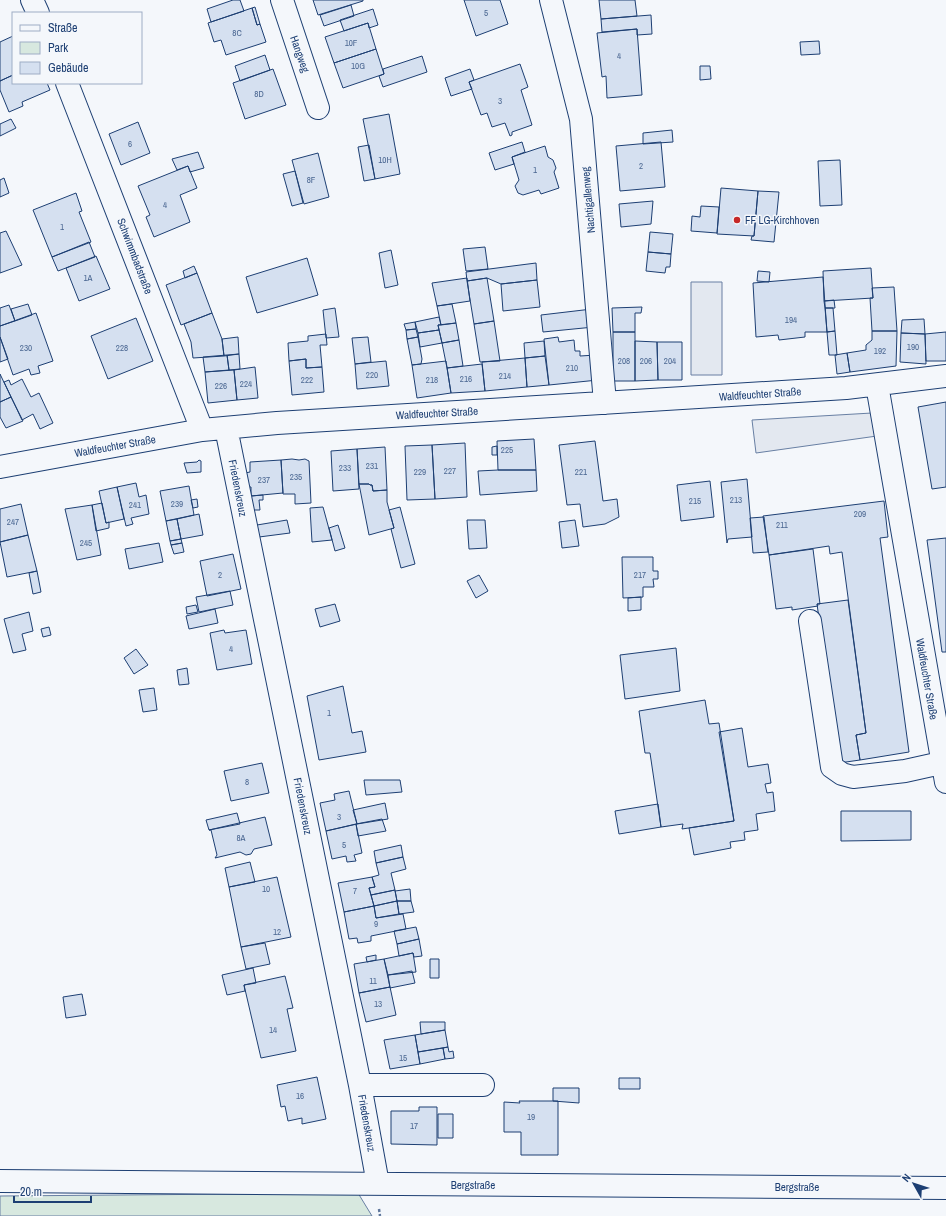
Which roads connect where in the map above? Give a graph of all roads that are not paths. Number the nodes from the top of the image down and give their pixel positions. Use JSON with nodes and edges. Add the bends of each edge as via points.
{"nodes":[{"id":1,"x":32,"y":0,"type":"edge"},
{"id":2,"x":282,"y":0,"type":"edge"},
{"id":3,"x":552,"y":0,"type":"edge"},
{"id":4,"x":38,"y":12,"type":"edge"},
{"id":5,"x":67,"y":84,"type":"edge"},
{"id":6,"x":318,"y":108,"type":"dead end"},
{"id":7,"x":946,"y":376,"type":"edge"},
{"id":8,"x":877,"y":385,"type":"junction"},
{"id":9,"x":605,"y":403,"type":"junction"},
{"id":10,"x":226,"y":428,"type":"junction"},
{"id":11,"x":202,"y":430,"type":"junction"},
{"id":12,"x":0,"y":467,"type":"edge"},
{"id":13,"x":810,"y":621,"type":"dead end"},
{"id":14,"x":944,"y":772,"type":"edge"},
{"id":15,"x":360,"y":1085,"type":"junction"},
{"id":16,"x":483,"y":1085,"type":"dead end"},
{"id":17,"x":0,"y":1181,"type":"edge"},
{"id":18,"x":378,"y":1184,"type":"junction"},
{"id":19,"x":946,"y":1188,"type":"edge"}],
"edges":[{"from":1,"to":4,"type":"street"},
{"from":2,"to":6,"type":"street","name":"Hangweg"},
{"from":3,"to":9,"type":"street","name":"Nachtigallenweg","via":[[581,119]]},
{"from":5,"to":11,"type":"street","name":"Schwimmbadstraße"},
{"from":7,"to":8,"type":"street","name":"Waldfeuchter Straße"},
{"from":8,"to":9,"type":"street","name":"Waldfeuchter Straße"},
{"from":8,"to":14,"type":"street","name":"Waldfeuchter Straße"},
{"from":9,"to":10,"type":"street","name":"Waldfeuchter Straße"},
{"from":10,"to":11,"type":"street","name":"Waldfeuchter Straße"},
{"from":10,"to":15,"type":"street","name":"Friedenskreuz"},
{"from":11,"to":12,"type":"street","name":"Waldfeuchter Straße"},
{"from":13,"to":14,"type":"street","via":[[832,767],[842,774],[853,777],[905,771]]},
{"from":15,"to":16,"type":"street"},
{"from":15,"to":18,"type":"street","name":"Friedenskreuz"},
{"from":17,"to":18,"type":"street","name":"Bergstraße"},
{"from":18,"to":19,"type":"street","name":"Bergstraße"}]}
